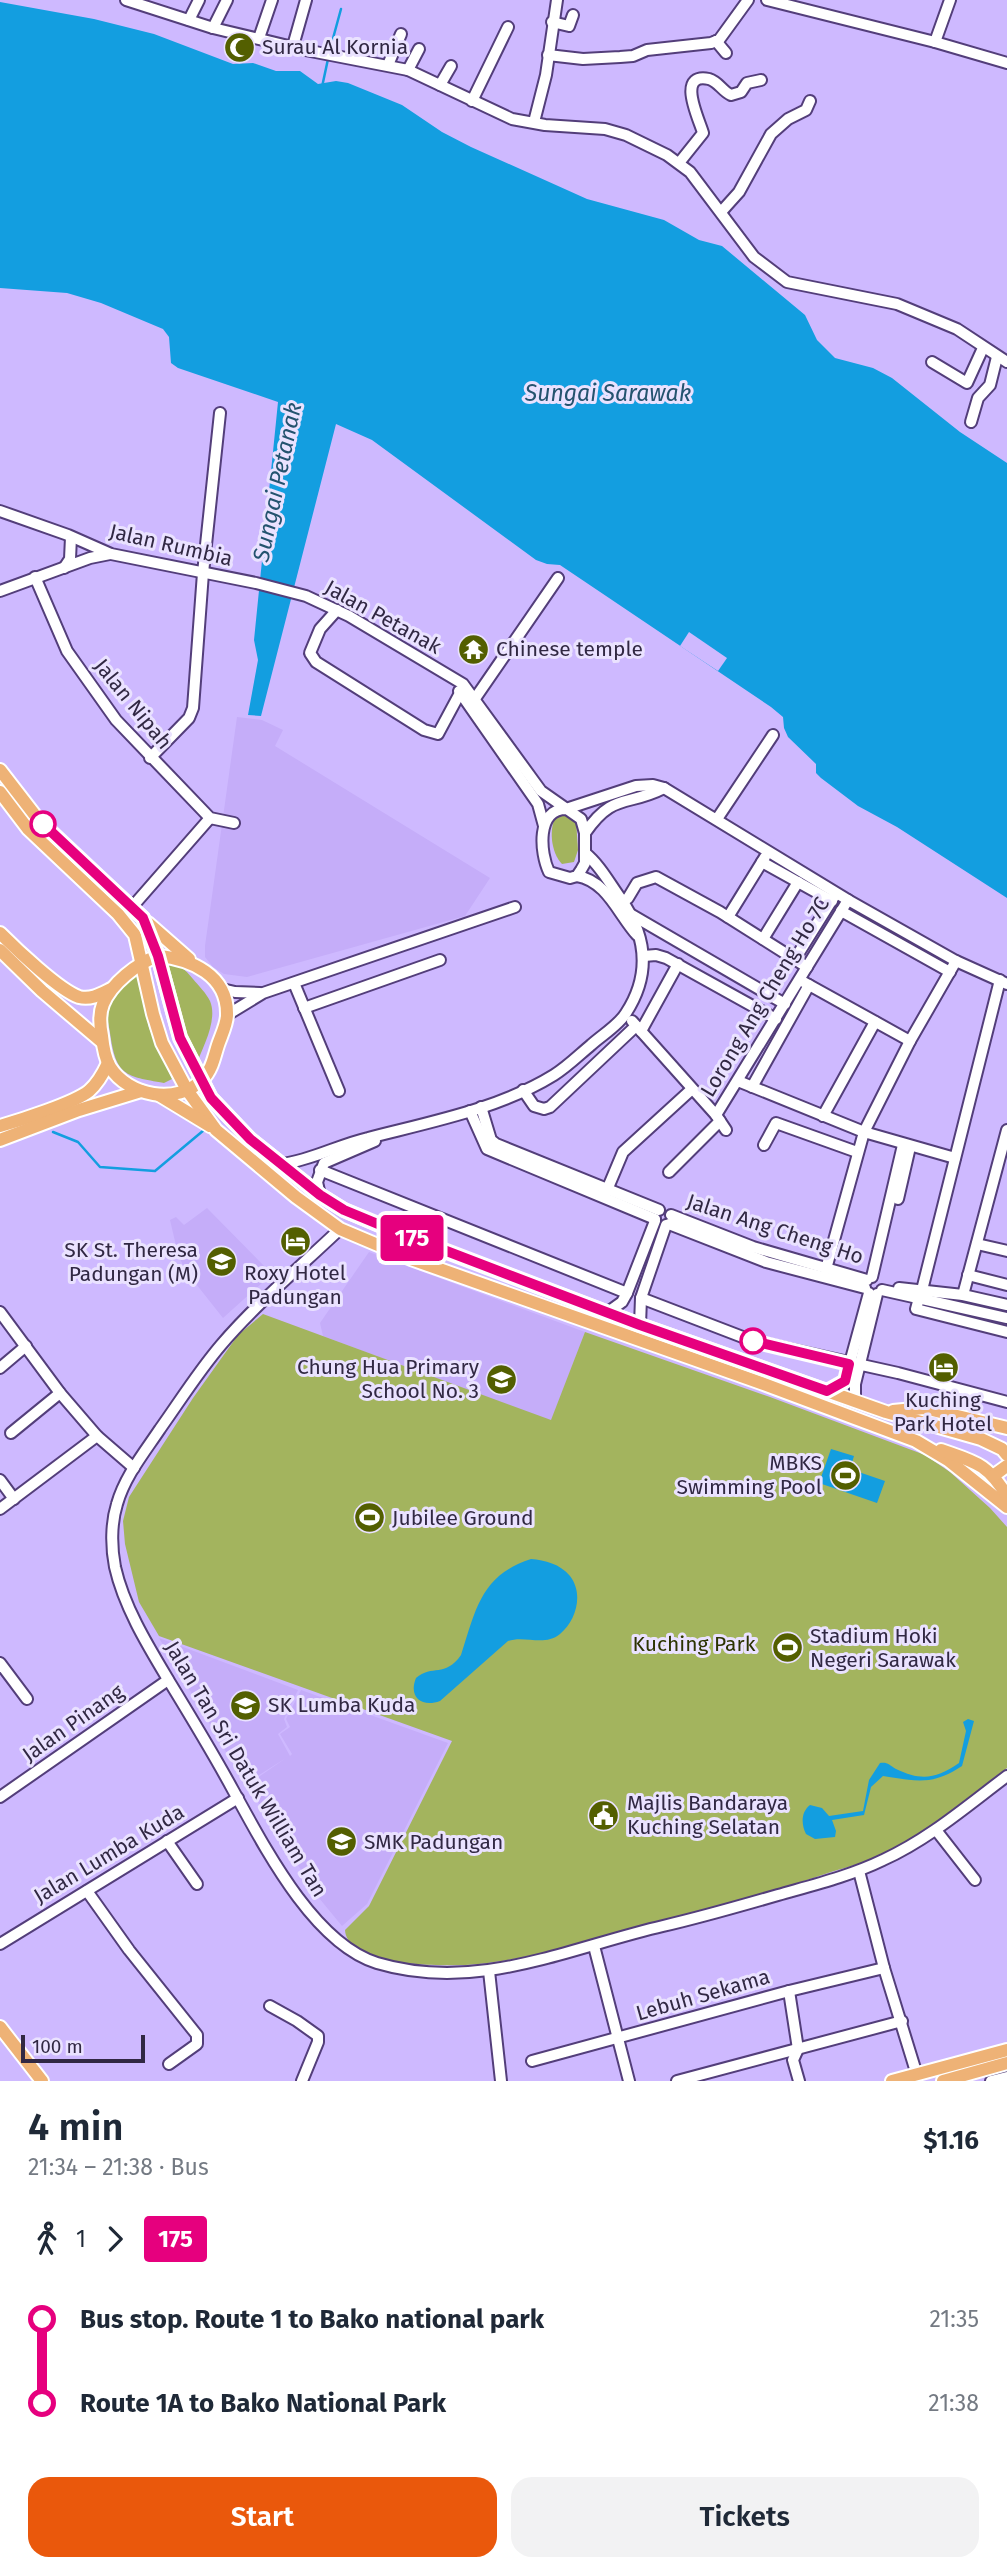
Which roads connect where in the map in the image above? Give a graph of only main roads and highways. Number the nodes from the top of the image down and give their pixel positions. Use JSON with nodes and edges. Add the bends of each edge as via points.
{"nodes":[{"id":1,"x":0,"y":770,"type":"edge"},
{"id":2,"x":0,"y":792,"type":"edge"},
{"id":3,"x":143,"y":918,"type":"junction"},
{"id":4,"x":0,"y":933,"type":"edge"},
{"id":5,"x":0,"y":950,"type":"edge"},
{"id":6,"x":158,"y":956,"type":"junction"},
{"id":7,"x":193,"y":963,"type":"junction"},
{"id":8,"x":141,"y":965,"type":"junction"},
{"id":9,"x":111,"y":989,"type":"junction"},
{"id":10,"x":102,"y":1042,"type":"junction"},
{"id":11,"x":108,"y":1063,"type":"junction"},
{"id":12,"x":202,"y":1080,"type":"junction"},
{"id":13,"x":187,"y":1090,"type":"junction"},
{"id":14,"x":141,"y":1091,"type":"junction"},
{"id":15,"x":159,"y":1095,"type":"junction"},
{"id":16,"x":0,"y":1126,"type":"edge"},
{"id":17,"x":216,"y":1130,"type":"junction"},
{"id":18,"x":0,"y":1140,"type":"edge"},
{"id":19,"x":886,"y":1412,"type":"junction"},
{"id":20,"x":1007,"y":1428,"type":"edge"},
{"id":21,"x":916,"y":1441,"type":"junction"},
{"id":22,"x":1005,"y":1450,"type":"edge"},
{"id":23,"x":982,"y":1465,"type":"junction"},
{"id":24,"x":1007,"y":1466,"type":"edge"},
{"id":25,"x":993,"y":1476,"type":"junction"},
{"id":26,"x":1007,"y":1496,"type":"edge"},
{"id":27,"x":1007,"y":1507,"type":"edge"},
{"id":28,"x":0,"y":2027,"type":"edge"},
{"id":29,"x":1007,"y":2050,"type":"edge"},
{"id":30,"x":1005,"y":2068,"type":"edge"},
{"id":31,"x":931,"y":2071,"type":"junction"},
{"id":32,"x":978,"y":2078,"type":"edge"},
{"id":33,"x":42,"y":2081,"type":"edge"},
{"id":34,"x":892,"y":2081,"type":"edge"},
{"id":35,"x":943,"y":2081,"type":"edge"}],
"edges":[{"from":1,"to":3,"type":"main road","via":[[53,835]]},
{"from":2,"to":8,"type":"main road","via":[[28,829],[127,924],[135,934]]},
{"from":3,"to":6,"type":"main road"},
{"from":3,"to":7,"type":"main road"},
{"from":4,"to":9,"type":"main road","via":[[81,998],[97,997]]},
{"from":5,"to":10,"type":"main road"},
{"from":6,"to":7,"type":"main road"},
{"from":6,"to":8,"type":"main road"},
{"from":6,"to":12,"type":"main road","via":[[180,1038]]},
{"from":7,"to":12,"type":"main road","via":[[222,989],[227,1015],[211,1068]]},
{"from":8,"to":9,"type":"main road"},
{"from":8,"to":13,"type":"main road","via":[[162,1043]]},
{"from":9,"to":10,"type":"main road","via":[[101,1012]]},
{"from":10,"to":11,"type":"main road"},
{"from":11,"to":14,"type":"main road","via":[[124,1084]]},
{"from":11,"to":16,"type":"main road","via":[[87,1093]]},
{"from":12,"to":13,"type":"main road"},
{"from":12,"to":19,"type":"main road","via":[[224,1114],[250,1139],[344,1210],[640,1325]]},
{"from":13,"to":15,"type":"main road"},
{"from":13,"to":17,"type":"main road"},
{"from":14,"to":15,"type":"main road"},
{"from":14,"to":18,"type":"main road"},
{"from":15,"to":17,"type":"main road"},
{"from":17,"to":21,"type":"main road","via":[[340,1229],[411,1259]]},
{"from":19,"to":20,"type":"main road","via":[[924,1408]]},
{"from":19,"to":22,"type":"main road"},
{"from":21,"to":23,"type":"main road"},
{"from":21,"to":27,"type":"main road"},
{"from":22,"to":23,"type":"main road"},
{"from":23,"to":25,"type":"main road"},
{"from":24,"to":25,"type":"main road"},
{"from":25,"to":26,"type":"main road"},
{"from":28,"to":33,"type":"main road"},
{"from":29,"to":31,"type":"main road"},
{"from":30,"to":32,"type":"main road"},
{"from":31,"to":32,"type":"main road","via":[[969,2067]]},
{"from":31,"to":34,"type":"main road"},
{"from":32,"to":35,"type":"main road"}]}
